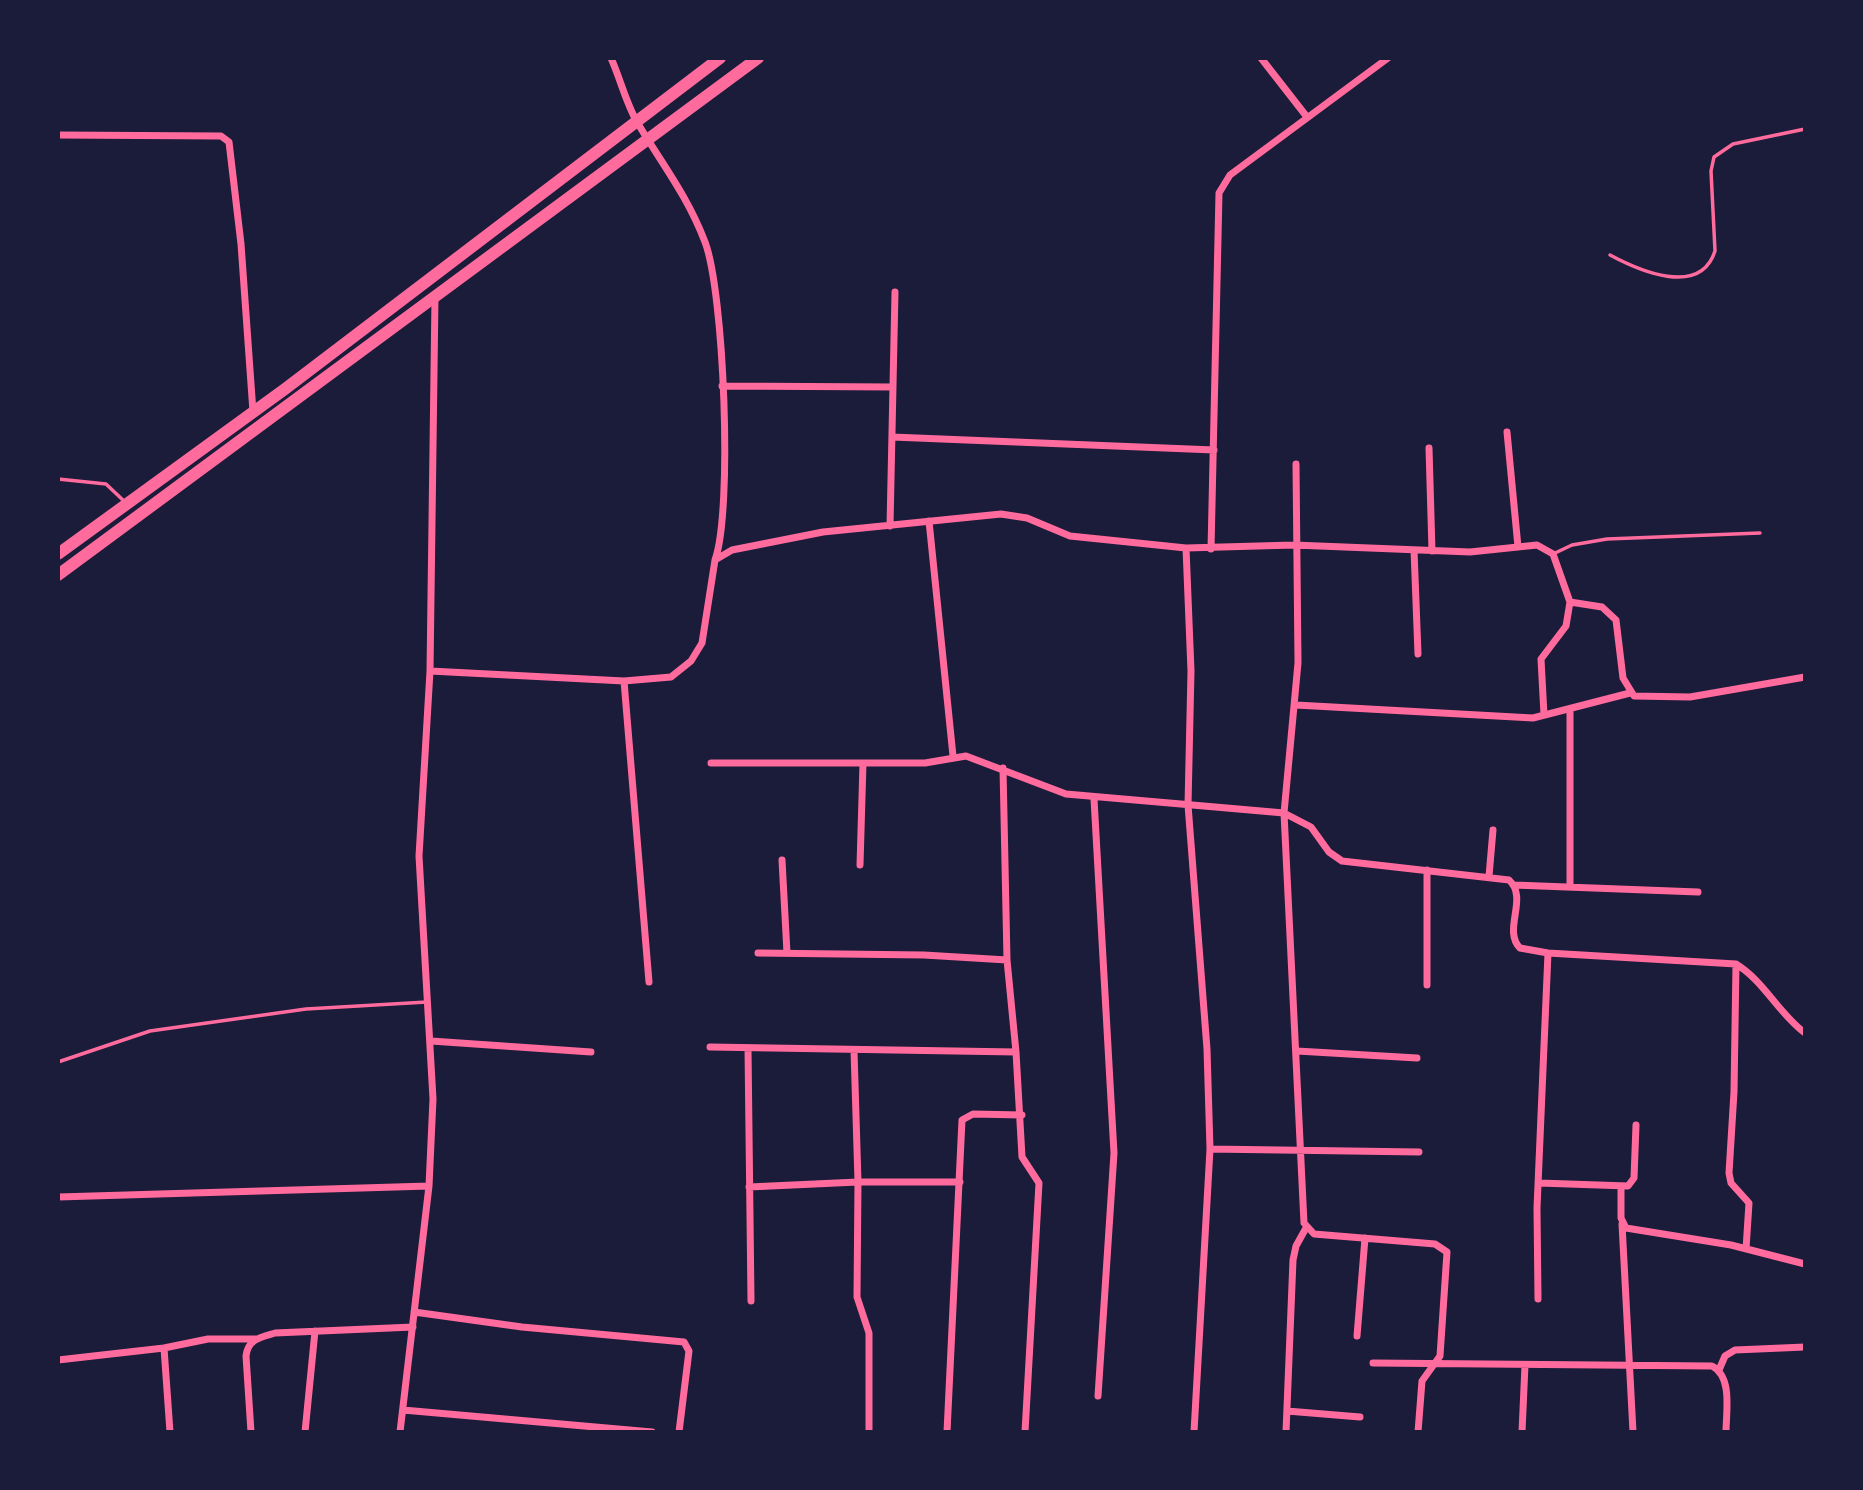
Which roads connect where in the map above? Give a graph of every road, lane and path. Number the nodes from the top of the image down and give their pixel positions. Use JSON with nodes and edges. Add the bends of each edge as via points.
{"nodes":[{"id":1,"x":611,"y":58,"type":"edge"},
{"id":2,"x":720,"y":58,"type":"edge"},
{"id":3,"x":758,"y":58,"type":"edge"},
{"id":4,"x":1388,"y":58,"type":"edge"},
{"id":5,"x":1265,"y":59,"type":"edge"},
{"id":6,"x":1307,"y":117,"type":"junction"},
{"id":7,"x":637,"y":121,"type":"junction"},
{"id":8,"x":1805,"y":130,"type":"edge"},
{"id":9,"x":58,"y":135,"type":"edge"},
{"id":10,"x":651,"y":140,"type":"junction"},
{"id":11,"x":489,"y":234,"type":"junction"},
{"id":12,"x":499,"y":248,"type":"junction"},
{"id":13,"x":1610,"y":255,"type":"dead end"},
{"id":14,"x":895,"y":292,"type":"dead end"},
{"id":15,"x":435,"y":295,"type":"junction"},
{"id":16,"x":722,"y":386,"type":"junction"},
{"id":17,"x":893,"y":387,"type":"junction"},
{"id":18,"x":253,"y":413,"type":"junction"},
{"id":19,"x":1507,"y":432,"type":"dead end"},
{"id":20,"x":892,"y":437,"type":"junction"},
{"id":21,"x":1429,"y":448,"type":"dead end"},
{"id":22,"x":1214,"y":450,"type":"junction"},
{"id":23,"x":1296,"y":464,"type":"dead end"},
{"id":24,"x":58,"y":479,"type":"edge"},
{"id":25,"x":127,"y":504,"type":"junction"},
{"id":26,"x":929,"y":521,"type":"junction"},
{"id":27,"x":890,"y":526,"type":"junction"},
{"id":28,"x":1760,"y":533,"type":"dead end"},
{"id":29,"x":1294,"y":545,"type":"junction"},
{"id":30,"x":1518,"y":547,"type":"junction"},
{"id":31,"x":1186,"y":548,"type":"junction"},
{"id":32,"x":1211,"y":549,"type":"junction"},
{"id":33,"x":1414,"y":550,"type":"junction"},
{"id":34,"x":1432,"y":551,"type":"junction"},
{"id":35,"x":58,"y":554,"type":"edge"},
{"id":36,"x":1553,"y":554,"type":"junction"},
{"id":37,"x":715,"y":560,"type":"junction"},
{"id":38,"x":58,"y":575,"type":"edge"},
{"id":39,"x":1570,"y":601,"type":"junction"},
{"id":40,"x":1418,"y":654,"type":"dead end"},
{"id":41,"x":430,"y":671,"type":"junction"},
{"id":42,"x":1805,"y":677,"type":"edge"},
{"id":43,"x":624,"y":681,"type":"junction"},
{"id":44,"x":1630,"y":693,"type":"junction"},
{"id":45,"x":1296,"y":705,"type":"junction"},
{"id":46,"x":1570,"y":709,"type":"junction"},
{"id":47,"x":1544,"y":715,"type":"junction"},
{"id":48,"x":953,"y":756,"type":"junction"},
{"id":49,"x":711,"y":763,"type":"dead end"},
{"id":50,"x":863,"y":763,"type":"junction"},
{"id":51,"x":1003,"y":768,"type":"junction"},
{"id":52,"x":1094,"y":799,"type":"junction"},
{"id":53,"x":1188,"y":805,"type":"junction"},
{"id":54,"x":1284,"y":813,"type":"junction"},
{"id":55,"x":1493,"y":830,"type":"dead end"},
{"id":56,"x":782,"y":860,"type":"dead end"},
{"id":57,"x":860,"y":865,"type":"dead end"},
{"id":58,"x":1427,"y":870,"type":"junction"},
{"id":59,"x":1489,"y":876,"type":"junction"},
{"id":60,"x":1514,"y":885,"type":"junction"},
{"id":61,"x":1570,"y":887,"type":"junction"},
{"id":62,"x":1698,"y":892,"type":"dead end"},
{"id":63,"x":758,"y":953,"type":"dead end"},
{"id":64,"x":786,"y":953,"type":"junction"},
{"id":65,"x":1548,"y":953,"type":"junction"},
{"id":66,"x":1007,"y":960,"type":"junction"},
{"id":67,"x":1736,"y":964,"type":"junction"},
{"id":68,"x":649,"y":982,"type":"dead end"},
{"id":69,"x":1427,"y":985,"type":"dead end"},
{"id":70,"x":429,"y":1002,"type":"junction"},
{"id":71,"x":1805,"y":1033,"type":"edge"},
{"id":72,"x":432,"y":1041,"type":"junction"},
{"id":73,"x":710,"y":1047,"type":"dead end"},
{"id":74,"x":748,"y":1048,"type":"junction"},
{"id":75,"x":854,"y":1049,"type":"junction"},
{"id":76,"x":592,"y":1052,"type":"dead end"},
{"id":77,"x":1016,"y":1052,"type":"junction"},
{"id":78,"x":1297,"y":1052,"type":"junction"},
{"id":79,"x":1417,"y":1058,"type":"dead end"},
{"id":80,"x":58,"y":1062,"type":"edge"},
{"id":81,"x":1021,"y":1115,"type":"junction"},
{"id":82,"x":1636,"y":1125,"type":"dead end"},
{"id":83,"x":1210,"y":1149,"type":"junction"},
{"id":84,"x":1302,"y":1149,"type":"junction"},
{"id":85,"x":1419,"y":1152,"type":"dead end"},
{"id":86,"x":859,"y":1182,"type":"junction"},
{"id":87,"x":960,"y":1182,"type":"junction"},
{"id":88,"x":1539,"y":1183,"type":"junction"},
{"id":89,"x":429,"y":1186,"type":"junction"},
{"id":90,"x":750,"y":1187,"type":"junction"},
{"id":91,"x":1621,"y":1187,"type":"junction"},
{"id":92,"x":58,"y":1197,"type":"edge"},
{"id":93,"x":1622,"y":1224,"type":"junction"},
{"id":94,"x":1306,"y":1228,"type":"junction"},
{"id":95,"x":1365,"y":1238,"type":"junction"},
{"id":96,"x":1746,"y":1249,"type":"junction"},
{"id":97,"x":1805,"y":1264,"type":"edge"},
{"id":98,"x":1538,"y":1299,"type":"dead end"},
{"id":99,"x":751,"y":1301,"type":"dead end"},
{"id":100,"x":414,"y":1312,"type":"junction"},
{"id":101,"x":413,"y":1326,"type":"junction"},
{"id":102,"x":315,"y":1331,"type":"junction"},
{"id":103,"x":1357,"y":1336,"type":"dead end"},
{"id":104,"x":257,"y":1339,"type":"junction"},
{"id":105,"x":1805,"y":1347,"type":"edge"},
{"id":106,"x":164,"y":1348,"type":"junction"},
{"id":107,"x":58,"y":1360,"type":"edge"},
{"id":108,"x":1438,"y":1362,"type":"junction"},
{"id":109,"x":1373,"y":1363,"type":"dead end"},
{"id":110,"x":1525,"y":1365,"type":"junction"},
{"id":111,"x":1630,"y":1366,"type":"junction"},
{"id":112,"x":1719,"y":1370,"type":"junction"},
{"id":113,"x":1098,"y":1396,"type":"dead end"},
{"id":114,"x":403,"y":1410,"type":"junction"},
{"id":115,"x":1287,"y":1411,"type":"junction"},
{"id":116,"x":1360,"y":1417,"type":"dead end"},
{"id":117,"x":170,"y":1432,"type":"edge"},
{"id":118,"x":251,"y":1432,"type":"edge"},
{"id":119,"x":304,"y":1432,"type":"edge"},
{"id":120,"x":400,"y":1432,"type":"edge"},
{"id":121,"x":652,"y":1432,"type":"edge"},
{"id":122,"x":680,"y":1432,"type":"edge"},
{"id":123,"x":869,"y":1432,"type":"edge"},
{"id":124,"x":947,"y":1432,"type":"edge"},
{"id":125,"x":1025,"y":1432,"type":"edge"},
{"id":126,"x":1194,"y":1432,"type":"edge"},
{"id":127,"x":1286,"y":1432,"type":"edge"},
{"id":128,"x":1418,"y":1432,"type":"edge"},
{"id":129,"x":1522,"y":1432,"type":"edge"},
{"id":130,"x":1633,"y":1432,"type":"edge"},
{"id":131,"x":1726,"y":1432,"type":"edge"}],
"edges":[{"from":1,"to":7,"type":"street"},
{"from":2,"to":7,"type":"highway"},
{"from":3,"to":10,"type":"highway"},
{"from":4,"to":6,"type":"street"},
{"from":5,"to":6,"type":"street"},
{"from":6,"to":22,"type":"street","via":[[1230,175],[1219,193]]},
{"from":7,"to":10,"type":"street"},
{"from":7,"to":11,"type":"highway"},
{"from":8,"to":13,"type":"lane","via":[[1747,140],[1718,152],[1711,171],[1715,251],[1700,271],[1650,275]]},
{"from":9,"to":18,"type":"street","via":[[221,136],[229,142],[242,244]]},
{"from":10,"to":12,"type":"highway"},
{"from":10,"to":16,"type":"street","via":[[673,174],[706,244],[713,274]]},
{"from":11,"to":12,"type":"highway"},
{"from":11,"to":18,"type":"highway"},
{"from":12,"to":15,"type":"highway"},
{"from":14,"to":17,"type":"street"},
{"from":15,"to":38,"type":"highway"},
{"from":15,"to":41,"type":"street"},
{"from":16,"to":17,"type":"street"},
{"from":16,"to":37,"type":"street","via":[[725,510]]},
{"from":17,"to":20,"type":"street"},
{"from":18,"to":25,"type":"highway"},
{"from":19,"to":30,"type":"street"},
{"from":20,"to":22,"type":"street"},
{"from":20,"to":27,"type":"street"},
{"from":21,"to":34,"type":"street"},
{"from":22,"to":32,"type":"street"},
{"from":23,"to":29,"type":"street"},
{"from":24,"to":25,"type":"lane","via":[[106,484]]},
{"from":25,"to":35,"type":"highway"},
{"from":26,"to":27,"type":"street"},
{"from":26,"to":31,"type":"street","via":[[1016,514],[1070,536]]},
{"from":26,"to":48,"type":"street"},
{"from":27,"to":37,"type":"street","via":[[823,532],[732,550]]},
{"from":28,"to":36,"type":"lane","via":[[1607,539],[1572,545]]},
{"from":29,"to":32,"type":"street"},
{"from":29,"to":33,"type":"street"},
{"from":29,"to":45,"type":"street"},
{"from":30,"to":34,"type":"street"},
{"from":30,"to":36,"type":"street","via":[[1537,545]]},
{"from":31,"to":32,"type":"street"},
{"from":31,"to":53,"type":"street","via":[[1191,671]]},
{"from":33,"to":34,"type":"street"},
{"from":33,"to":40,"type":"street"},
{"from":36,"to":39,"type":"street"},
{"from":37,"to":43,"type":"street","via":[[702,643],[691,661],[671,677]]},
{"from":39,"to":44,"type":"street","via":[[1602,607],[1616,620],[1621,666]]},
{"from":39,"to":47,"type":"street","via":[[1566,626],[1541,659]]},
{"from":41,"to":43,"type":"street"},
{"from":41,"to":70,"type":"street","via":[[419,856]]},
{"from":42,"to":44,"type":"street","via":[[1690,698],[1641,698]]},
{"from":43,"to":68,"type":"street"},
{"from":44,"to":46,"type":"street"},
{"from":45,"to":47,"type":"street","via":[[1426,714]]},
{"from":45,"to":54,"type":"street"},
{"from":46,"to":47,"type":"street"},
{"from":46,"to":61,"type":"street"},
{"from":48,"to":50,"type":"street","via":[[925,764]]},
{"from":48,"to":51,"type":"street"},
{"from":49,"to":50,"type":"street"},
{"from":50,"to":57,"type":"street"},
{"from":51,"to":52,"type":"street","via":[[1054,791]]},
{"from":51,"to":66,"type":"street"},
{"from":52,"to":53,"type":"street"},
{"from":52,"to":113,"type":"street","via":[[1114,1153]]},
{"from":53,"to":54,"type":"street"},
{"from":53,"to":83,"type":"street"},
{"from":54,"to":58,"type":"street","via":[[1311,827],[1329,852],[1342,860]]},
{"from":54,"to":78,"type":"street"},
{"from":55,"to":59,"type":"street"},
{"from":56,"to":64,"type":"street"},
{"from":58,"to":59,"type":"street"},
{"from":58,"to":69,"type":"street"},
{"from":59,"to":60,"type":"street"},
{"from":60,"to":61,"type":"street"},
{"from":60,"to":65,"type":"street","via":[[1515,943]]},
{"from":61,"to":62,"type":"street"},
{"from":63,"to":64,"type":"street"},
{"from":64,"to":66,"type":"street"},
{"from":65,"to":67,"type":"street"},
{"from":65,"to":88,"type":"street"},
{"from":66,"to":77,"type":"street"},
{"from":67,"to":71,"type":"street"},
{"from":67,"to":96,"type":"street","via":[[1729,1179],[1749,1203]]},
{"from":70,"to":72,"type":"street"},
{"from":70,"to":80,"type":"lane","via":[[306,1009],[150,1031]]},
{"from":72,"to":76,"type":"street"},
{"from":72,"to":89,"type":"street"},
{"from":73,"to":74,"type":"street"},
{"from":74,"to":75,"type":"street"},
{"from":74,"to":90,"type":"street"},
{"from":75,"to":77,"type":"street"},
{"from":75,"to":86,"type":"street"},
{"from":77,"to":81,"type":"street"},
{"from":78,"to":79,"type":"street"},
{"from":78,"to":84,"type":"street"},
{"from":81,"to":87,"type":"street","via":[[964,1117]]},
{"from":81,"to":125,"type":"street","via":[[1022,1157],[1039,1183]]},
{"from":82,"to":91,"type":"street","via":[[1634,1178],[1632,1184]]},
{"from":83,"to":84,"type":"street"},
{"from":83,"to":126,"type":"street"},
{"from":84,"to":85,"type":"street"},
{"from":84,"to":94,"type":"street"},
{"from":86,"to":87,"type":"street"},
{"from":86,"to":90,"type":"street"},
{"from":86,"to":123,"type":"street","via":[[857,1297],[869,1333]]},
{"from":87,"to":124,"type":"street"},
{"from":88,"to":91,"type":"street"},
{"from":88,"to":98,"type":"street"},
{"from":89,"to":92,"type":"street"},
{"from":89,"to":100,"type":"street"},
{"from":90,"to":99,"type":"street"},
{"from":91,"to":93,"type":"street"},
{"from":93,"to":96,"type":"street","via":[[1631,1230]]},
{"from":93,"to":111,"type":"street"},
{"from":94,"to":95,"type":"street","via":[[1314,1234]]},
{"from":94,"to":115,"type":"street","via":[[1293,1260]]},
{"from":95,"to":103,"type":"street"},
{"from":95,"to":108,"type":"street","via":[[1436,1244],[1447,1252]]},
{"from":96,"to":97,"type":"street"},
{"from":100,"to":101,"type":"street"},
{"from":100,"to":122,"type":"street","via":[[684,1342],[689,1351]]},
{"from":101,"to":102,"type":"street"},
{"from":101,"to":114,"type":"street"},
{"from":102,"to":104,"type":"street"},
{"from":102,"to":119,"type":"street"},
{"from":104,"to":106,"type":"street","via":[[208,1339]]},
{"from":104,"to":118,"type":"street","via":[[246,1356]]},
{"from":105,"to":112,"type":"street","via":[[1735,1350],[1725,1356]]},
{"from":106,"to":107,"type":"street"},
{"from":106,"to":117,"type":"street"},
{"from":108,"to":109,"type":"street"},
{"from":108,"to":110,"type":"street"},
{"from":108,"to":128,"type":"street","via":[[1422,1381]]},
{"from":110,"to":111,"type":"street"},
{"from":110,"to":129,"type":"street"},
{"from":111,"to":112,"type":"street","via":[[1706,1365]]},
{"from":111,"to":130,"type":"street"},
{"from":112,"to":131,"type":"street","via":[[1725,1381]]},
{"from":114,"to":120,"type":"street"},
{"from":114,"to":121,"type":"street"},
{"from":115,"to":116,"type":"street"},
{"from":115,"to":127,"type":"street"}]}
